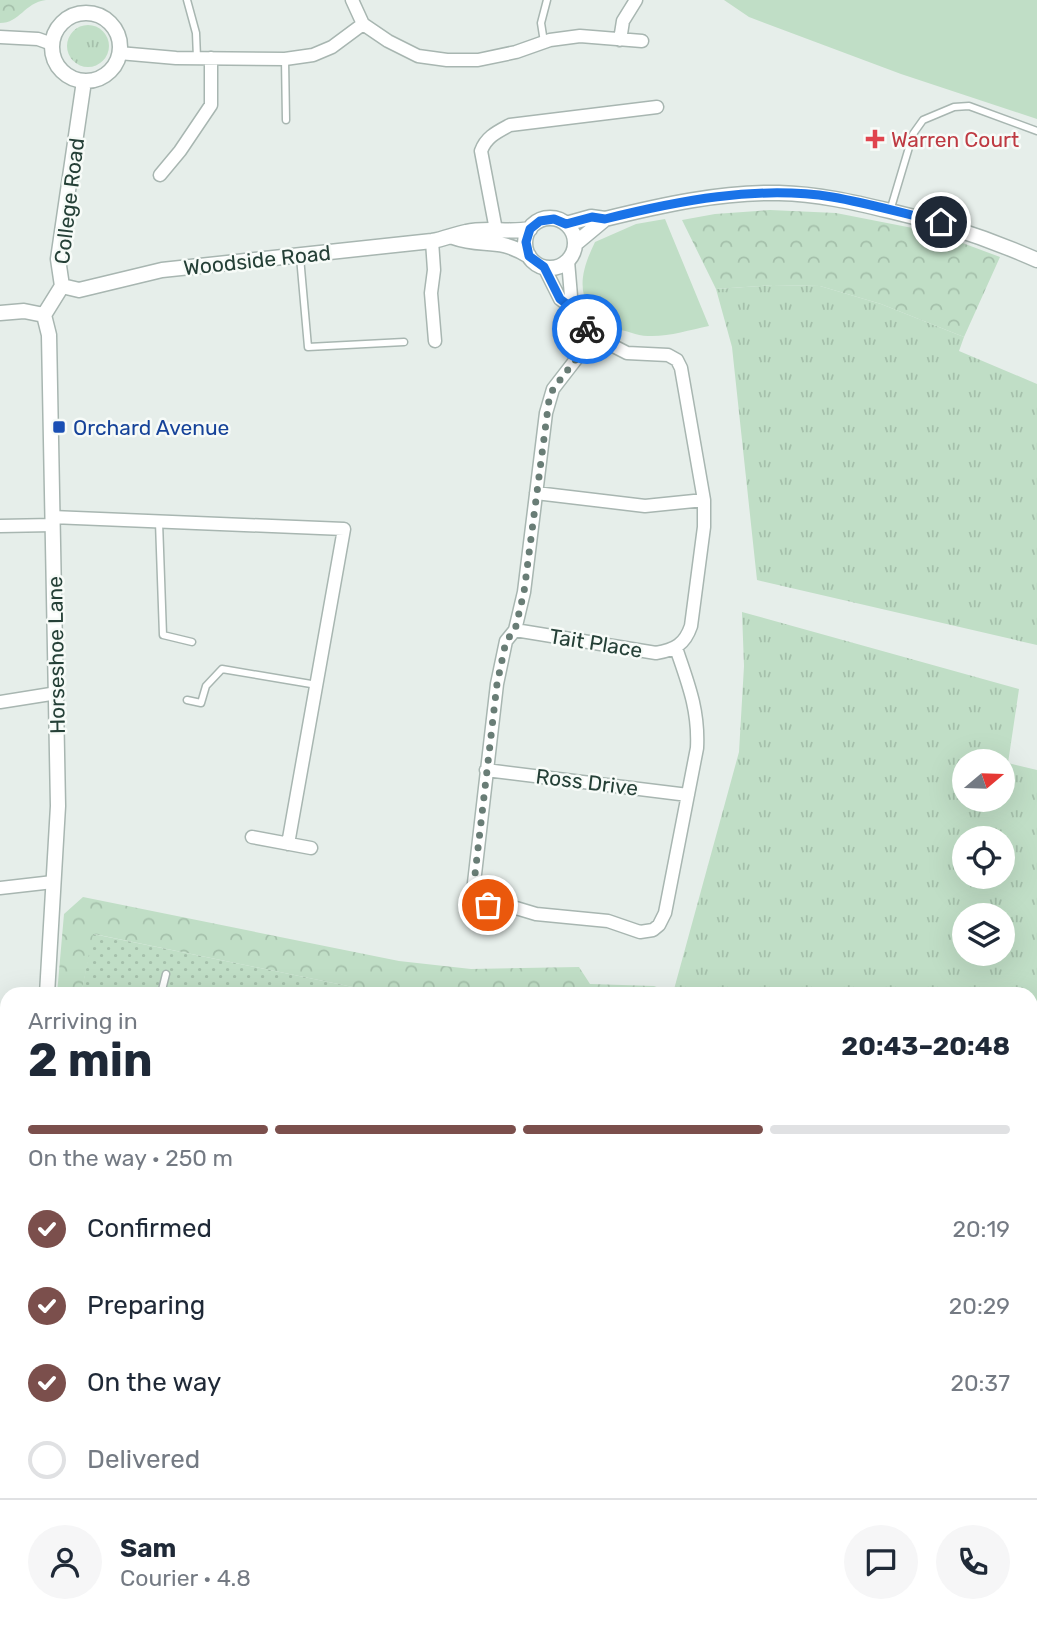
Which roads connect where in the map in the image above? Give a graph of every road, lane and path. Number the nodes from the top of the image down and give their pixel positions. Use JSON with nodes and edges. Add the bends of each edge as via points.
{"nodes":[{"id":1,"x":187,"y":0,"type":"edge"},
{"id":2,"x":352,"y":0,"type":"edge"},
{"id":3,"x":547,"y":0,"type":"edge"},
{"id":4,"x":636,"y":0,"type":"edge"},
{"id":5,"x":92,"y":7,"type":"edge"},
{"id":6,"x":363,"y":24,"type":"junction"},
{"id":7,"x":0,"y":37,"type":"edge"},
{"id":8,"x":620,"y":40,"type":"junction"},
{"id":9,"x":642,"y":41,"type":"dead end"},
{"id":10,"x":544,"y":43,"type":"junction"},
{"id":11,"x":52,"y":44,"type":"junction"},
{"id":12,"x":119,"y":53,"type":"junction"},
{"id":13,"x":197,"y":58,"type":"junction"},
{"id":14,"x":211,"y":58,"type":"junction"},
{"id":15,"x":285,"y":59,"type":"junction"},
{"id":16,"x":84,"y":81,"type":"junction"},
{"id":17,"x":657,"y":107,"type":"dead end"},
{"id":18,"x":286,"y":120,"type":"dead end"},
{"id":19,"x":1037,"y":131,"type":"edge"},
{"id":20,"x":160,"y":175,"type":"dead end"},
{"id":21,"x":890,"y":211,"type":"junction"},
{"id":22,"x":605,"y":219,"type":"junction"},
{"id":23,"x":566,"y":224,"type":"junction"},
{"id":24,"x":530,"y":229,"type":"junction"},
{"id":25,"x":496,"y":230,"type":"junction"},
{"id":26,"x":453,"y":237,"type":"junction"},
{"id":27,"x":432,"y":241,"type":"junction"},
{"id":28,"x":575,"y":244,"type":"junction"},
{"id":29,"x":300,"y":255,"type":"junction"},
{"id":30,"x":529,"y":256,"type":"junction"},
{"id":31,"x":1037,"y":260,"type":"edge"},
{"id":32,"x":568,"y":261,"type":"junction"},
{"id":33,"x":544,"y":267,"type":"junction"},
{"id":34,"x":62,"y":286,"type":"junction"},
{"id":35,"x":572,"y":308,"type":"junction"},
{"id":36,"x":0,"y":313,"type":"edge"},
{"id":37,"x":44,"y":316,"type":"junction"},
{"id":38,"x":594,"y":336,"type":"junction"},
{"id":39,"x":435,"y":341,"type":"dead end"},
{"id":40,"x":404,"y":342,"type":"dead end"},
{"id":41,"x":536,"y":493,"type":"junction"},
{"id":42,"x":704,"y":500,"type":"junction"},
{"id":43,"x":159,"y":520,"type":"junction"},
{"id":44,"x":52,"y":521,"type":"junction"},
{"id":45,"x":0,"y":526,"type":"edge"},
{"id":46,"x":515,"y":630,"type":"junction"},
{"id":47,"x":192,"y":642,"type":"dead end"},
{"id":48,"x":676,"y":648,"type":"junction"},
{"id":49,"x":317,"y":685,"type":"junction"},
{"id":50,"x":57,"y":693,"type":"junction"},
{"id":51,"x":187,"y":701,"type":"dead end"},
{"id":52,"x":0,"y":702,"type":"edge"},
{"id":53,"x":486,"y":770,"type":"junction"},
{"id":54,"x":688,"y":795,"type":"junction"},
{"id":55,"x":252,"y":837,"type":"dead end"},
{"id":56,"x":288,"y":844,"type":"junction"},
{"id":57,"x":311,"y":848,"type":"dead end"},
{"id":58,"x":53,"y":882,"type":"junction"},
{"id":59,"x":0,"y":888,"type":"edge"},
{"id":60,"x":166,"y":974,"type":"dead end"},
{"id":61,"x":47,"y":987,"type":"edge"},
{"id":62,"x":163,"y":987,"type":"edge"}],
"edges":[{"from":1,"to":13,"type":"lane"},
{"from":2,"to":6,"type":"street"},
{"from":3,"to":10,"type":"lane","via":[[541,23]]},
{"from":4,"to":8,"type":"street","via":[[623,21]]},
{"from":5,"to":11,"type":"street","via":[[61,24]]},
{"from":5,"to":12,"type":"street","via":[[117,32]]},
{"from":6,"to":10,"type":"street","via":[[418,56],[447,60],[489,58]]},
{"from":6,"to":15,"type":"street","via":[[332,47]]},
{"from":7,"to":11,"type":"street"},
{"from":8,"to":9,"type":"street"},
{"from":8,"to":10,"type":"street","via":[[580,36]]},
{"from":11,"to":16,"type":"street","via":[[52,55],[64,73]]},
{"from":12,"to":13,"type":"street"},
{"from":12,"to":16,"type":"street","via":[[111,71]]},
{"from":13,"to":14,"type":"street"},
{"from":14,"to":15,"type":"street"},
{"from":14,"to":20,"type":"street","via":[[211,105]]},
{"from":15,"to":18,"type":"lane"},
{"from":16,"to":34,"type":"street","name":"College Road","via":[[58,260]]},
{"from":17,"to":25,"type":"street","via":[[510,125],[496,132],[481,151]]},
{"from":19,"to":21,"type":"lane","via":[[968,106],[923,120],[913,134]]},
{"from":21,"to":22,"type":"street","via":[[831,197],[778,193],[701,198]]},
{"from":21,"to":31,"type":"street","via":[[941,222]]},
{"from":22,"to":23,"type":"street","via":[[592,217]]},
{"from":22,"to":28,"type":"street"},
{"from":23,"to":24,"type":"street","via":[[547,219]]},
{"from":23,"to":28,"type":"street"},
{"from":24,"to":25,"type":"street","name":"Woodside Road"},
{"from":24,"to":30,"type":"street","via":[[526,242]]},
{"from":25,"to":26,"type":"street","name":"Woodside Road"},
{"from":26,"to":27,"type":"street","name":"Woodside Road"},
{"from":26,"to":30,"type":"street","name":"Woodside Road","via":[[506,244]]},
{"from":27,"to":29,"type":"street","name":"Woodside Road"},
{"from":27,"to":39,"type":"street"},
{"from":28,"to":32,"type":"street"},
{"from":29,"to":34,"type":"street","name":"Woodside Road","via":[[163,270],[79,290]]},
{"from":29,"to":40,"type":"lane","via":[[308,347]]},
{"from":30,"to":33,"type":"street"},
{"from":32,"to":33,"type":"street"},
{"from":32,"to":35,"type":"street"},
{"from":33,"to":35,"type":"street","via":[[560,299]]},
{"from":34,"to":37,"type":"street","name":"College Road"},
{"from":35,"to":38,"type":"street"},
{"from":36,"to":37,"type":"street","via":[[24,311]]},
{"from":37,"to":44,"type":"street","name":"Horseshoe Lane","via":[[49,335]]},
{"from":38,"to":41,"type":"street","via":[[553,389]]},
{"from":38,"to":42,"type":"street","via":[[627,353],[668,355],[677,360],[685,381]]},
{"from":41,"to":42,"type":"street","via":[[645,506]]},
{"from":41,"to":46,"type":"street"},
{"from":42,"to":48,"type":"street","via":[[705,527],[691,626],[688,637]]},
{"from":43,"to":44,"type":"street"},
{"from":43,"to":47,"type":"lane","via":[[163,635]]},
{"from":43,"to":49,"type":"street","via":[[344,529]]},
{"from":44,"to":45,"type":"street"},
{"from":44,"to":50,"type":"street","name":"Horseshoe Lane"},
{"from":46,"to":48,"type":"street","name":"Tait Place","via":[[656,653]]},
{"from":46,"to":53,"type":"street","via":[[506,641],[497,684]]},
{"from":48,"to":54,"type":"street","via":[[698,724]]},
{"from":49,"to":51,"type":"lane","via":[[222,669],[206,686],[201,703]]},
{"from":49,"to":56,"type":"street"},
{"from":50,"to":52,"type":"street"},
{"from":50,"to":58,"type":"street","name":"Horseshoe Lane"},
{"from":53,"to":54,"type":"street","name":"Ross Drive"},
{"from":53,"to":54,"type":"street","via":[[474,883],[477,896],[488,905],[597,919],[640,932],[653,930],[665,913]]},
{"from":55,"to":56,"type":"street"},
{"from":56,"to":57,"type":"street"},
{"from":58,"to":59,"type":"street"},
{"from":58,"to":61,"type":"street","name":"Horseshoe Lane"},
{"from":60,"to":62,"type":"lane"}]}
